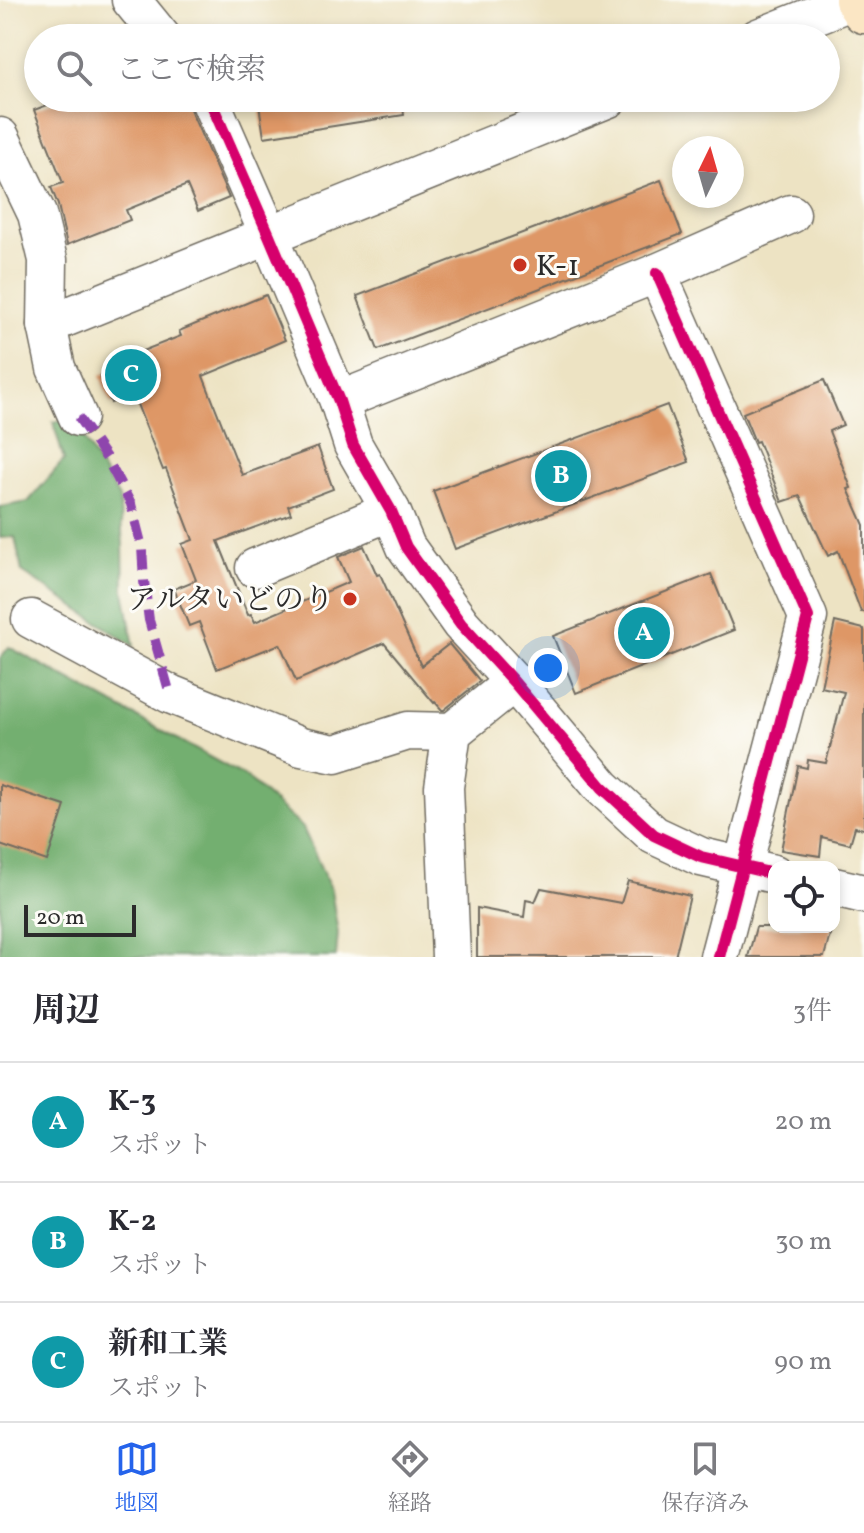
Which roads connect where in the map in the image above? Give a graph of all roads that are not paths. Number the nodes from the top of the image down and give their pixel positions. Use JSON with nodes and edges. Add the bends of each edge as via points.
{"nodes":[{"id":1,"x":131,"y":0,"type":"edge"},
{"id":2,"x":855,"y":0,"type":"edge"},
{"id":3,"x":864,"y":11,"type":"edge"},
{"id":4,"x":151,"y":24,"type":"edge"},
{"id":5,"x":794,"y":24,"type":"edge"},
{"id":6,"x":215,"y":112,"type":"edge"},
{"id":7,"x":574,"y":112,"type":"edge"},
{"id":8,"x":0,"y":137,"type":"edge"},
{"id":9,"x":791,"y":214,"type":"dead end"},
{"id":10,"x":269,"y":235,"type":"junction"},
{"id":11,"x":657,"y":273,"type":"junction"},
{"id":12,"x":47,"y":325,"type":"junction"},
{"id":13,"x":339,"y":401,"type":"junction"},
{"id":14,"x":78,"y":417,"type":"dead end"},
{"id":15,"x":391,"y":511,"type":"junction"},
{"id":16,"x":255,"y":568,"type":"dead end"},
{"id":17,"x":31,"y":619,"type":"dead end"},
{"id":18,"x":514,"y":682,"type":"junction"},
{"id":19,"x":452,"y":732,"type":"junction"},
{"id":20,"x":758,"y":870,"type":"edge"},
{"id":21,"x":840,"y":888,"type":"edge"},
{"id":22,"x":864,"y":894,"type":"edge"},
{"id":23,"x":451,"y":957,"type":"edge"},
{"id":24,"x":719,"y":957,"type":"edge"}],
"edges":[{"from":1,"to":4,"type":"street"},
{"from":2,"to":3,"type":"street"},
{"from":2,"to":5,"type":"street"},
{"from":6,"to":10,"type":"street"},
{"from":7,"to":10,"type":"street"},
{"from":8,"to":12,"type":"street","via":[[37,214],[48,260]]},
{"from":9,"to":11,"type":"street"},
{"from":10,"to":12,"type":"street"},
{"from":10,"to":13,"type":"street"},
{"from":11,"to":13,"type":"street"},
{"from":11,"to":20,"type":"street","via":[[808,617]]},
{"from":12,"to":14,"type":"street","via":[[56,368]]},
{"from":13,"to":15,"type":"street","via":[[353,445]]},
{"from":15,"to":16,"type":"street"},
{"from":15,"to":18,"type":"street","via":[[406,547],[461,624]]},
{"from":17,"to":19,"type":"street","via":[[170,694],[301,747],[335,754],[408,731]]},
{"from":18,"to":19,"type":"street"},
{"from":18,"to":20,"type":"street","via":[[602,787],[654,835],[701,857]]},
{"from":19,"to":23,"type":"street","via":[[444,787]]},
{"from":20,"to":24,"type":"street"},
{"from":21,"to":22,"type":"street"}]}
